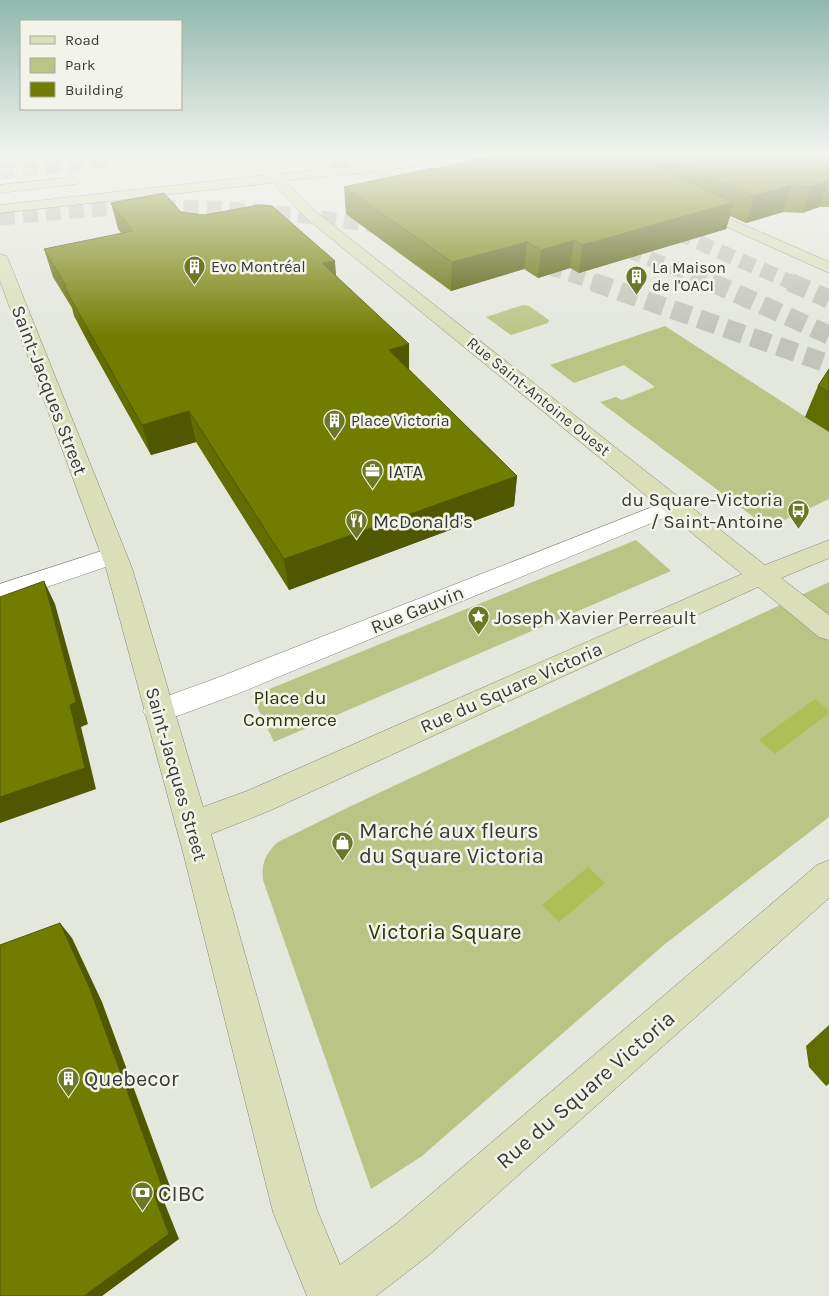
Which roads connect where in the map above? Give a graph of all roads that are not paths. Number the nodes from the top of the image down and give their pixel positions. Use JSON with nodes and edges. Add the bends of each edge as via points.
{"nodes":[{"id":1,"x":311,"y":214,"type":"edge"},
{"id":2,"x":711,"y":214,"type":"edge"},
{"id":3,"x":0,"y":259,"type":"edge"},
{"id":4,"x":829,"y":268,"type":"edge"},
{"id":5,"x":675,"y":505,"type":"junction"},
{"id":6,"x":829,"y":548,"type":"edge"},
{"id":7,"x":114,"y":555,"type":"junction"},
{"id":8,"x":763,"y":576,"type":"junction"},
{"id":9,"x":0,"y":594,"type":"edge"},
{"id":10,"x":829,"y":630,"type":"edge"},
{"id":11,"x":158,"y":711,"type":"junction"},
{"id":12,"x":193,"y":826,"type":"junction"},
{"id":13,"x":829,"y":876,"type":"edge"},
{"id":14,"x":330,"y":1296,"type":"edge"},
{"id":15,"x":338,"y":1296,"type":"edge"}],
"edges":[{"from":1,"to":5,"type":"main road","name":"Rue Saint-Antoine Ouest"},
{"from":2,"to":4,"type":"main road"},
{"from":3,"to":7,"type":"main road","name":"Saint-Jacques Street"},
{"from":5,"to":8,"type":"main road","name":"Rue Saint-Antoine Ouest"},
{"from":5,"to":11,"type":"street","name":"Rue Gauvin"},
{"from":6,"to":8,"type":"main road","name":"Rue du Square Victoria"},
{"from":7,"to":9,"type":"street"},
{"from":7,"to":11,"type":"main road","name":"Saint-Jacques Street"},
{"from":8,"to":10,"type":"main road","name":"Rue Saint-Antoine Ouest"},
{"from":8,"to":12,"type":"main road","name":"Rue du Square Victoria","via":[[258,801]]},
{"from":11,"to":12,"type":"main road","name":"Saint-Jacques Street"},
{"from":12,"to":14,"type":"main road","name":"Saint-Jacques Street","via":[[295,1212]]},
{"from":13,"to":15,"type":"main road","name":"Rue du Square Victoria","via":[[413,1239]]}]}
